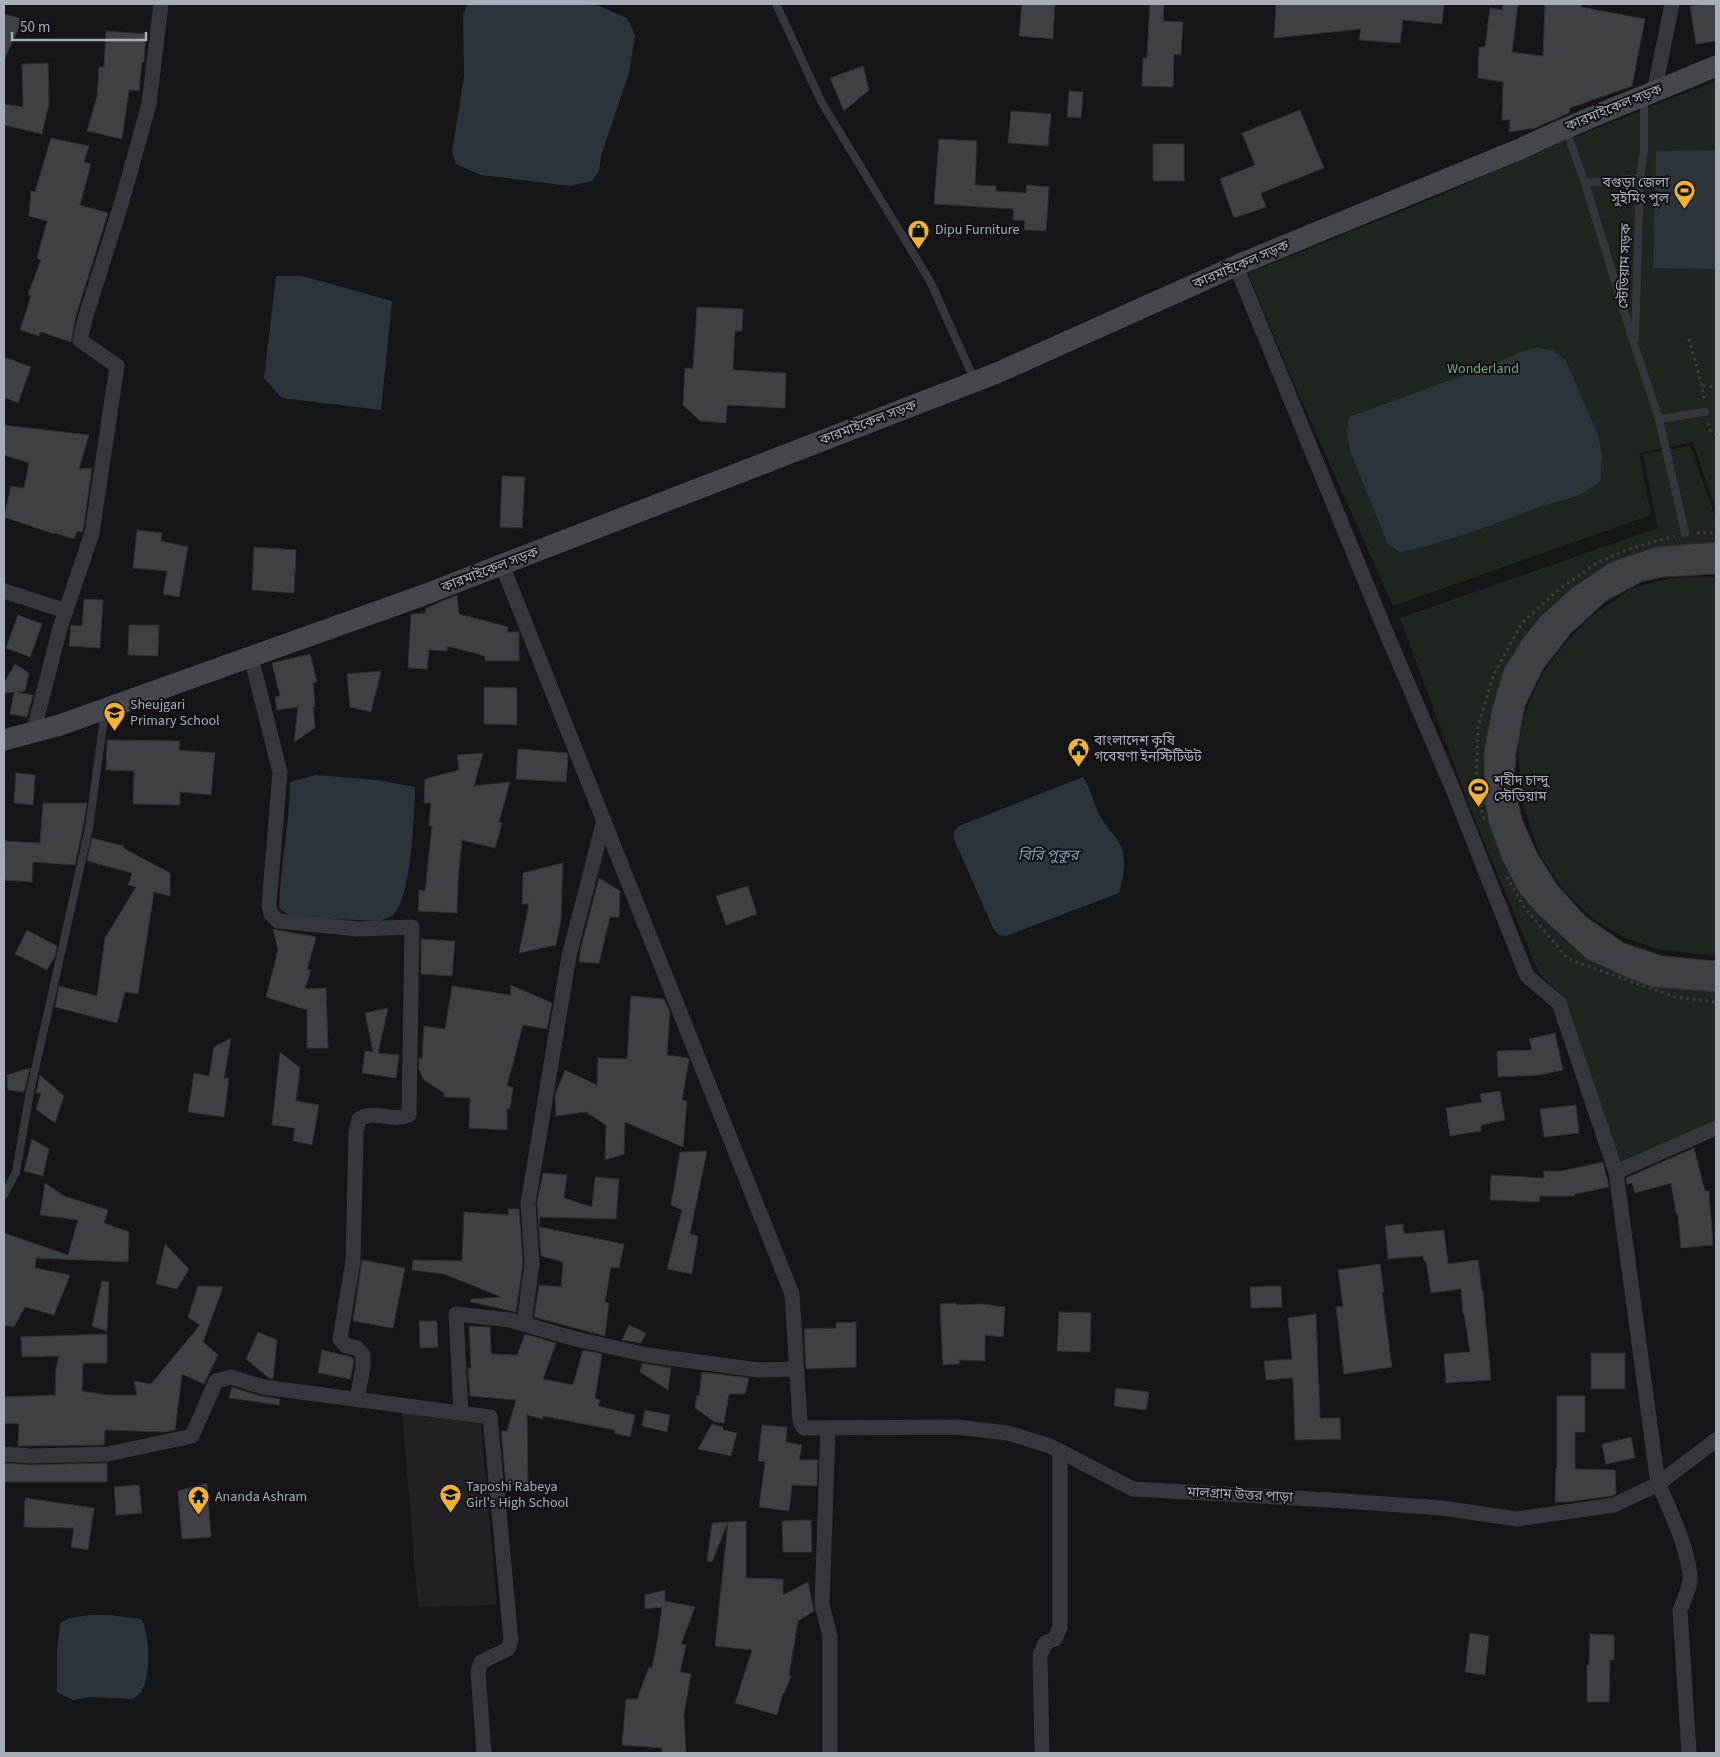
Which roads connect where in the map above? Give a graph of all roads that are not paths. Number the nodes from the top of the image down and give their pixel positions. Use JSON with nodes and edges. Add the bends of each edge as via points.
{"nodes":[{"id":1,"x":161,"y":4,"type":"edge"},
{"id":2,"x":776,"y":4,"type":"edge"},
{"id":3,"x":1672,"y":4,"type":"edge"},
{"id":4,"x":1716,"y":66,"type":"edge"},
{"id":5,"x":1649,"y":94,"type":"junction"},
{"id":6,"x":1565,"y":127,"type":"junction"},
{"id":7,"x":1640,"y":178,"type":"junction"},
{"id":8,"x":1585,"y":183,"type":"junction"},
{"id":9,"x":1236,"y":266,"type":"junction"},
{"id":10,"x":1635,"y":347,"type":"junction"},
{"id":11,"x":975,"y":381,"type":"junction"},
{"id":12,"x":1706,"y":412,"type":"road end"},
{"id":13,"x":1659,"y":419,"type":"junction"},
{"id":14,"x":1685,"y":533,"type":"road end"},
{"id":15,"x":502,"y":565,"type":"junction"},
{"id":16,"x":4,"y":591,"type":"edge"},
{"id":17,"x":66,"y":611,"type":"junction"},
{"id":18,"x":251,"y":658,"type":"junction"},
{"id":19,"x":106,"y":710,"type":"junction"},
{"id":20,"x":33,"y":733,"type":"junction"},
{"id":21,"x":4,"y":740,"type":"edge"},
{"id":22,"x":604,"y":820,"type":"junction"},
{"id":23,"x":1716,"y":1128,"type":"edge"},
{"id":24,"x":1616,"y":1172,"type":"junction"},
{"id":25,"x":4,"y":1195,"type":"edge"},
{"id":26,"x":524,"y":1324,"type":"junction"},
{"id":27,"x":795,"y":1369,"type":"junction"},
{"id":28,"x":357,"y":1399,"type":"junction"},
{"id":29,"x":461,"y":1413,"type":"junction"},
{"id":30,"x":828,"y":1428,"type":"junction"},
{"id":31,"x":1716,"y":1440,"type":"edge"},
{"id":32,"x":1060,"y":1451,"type":"junction"},
{"id":33,"x":4,"y":1454,"type":"edge"},
{"id":34,"x":1658,"y":1484,"type":"junction"},
{"id":35,"x":484,"y":1753,"type":"edge"},
{"id":36,"x":830,"y":1753,"type":"edge"},
{"id":37,"x":1042,"y":1753,"type":"edge"},
{"id":38,"x":1689,"y":1753,"type":"edge"}],
"edges":[{"from":1,"to":17,"type":"street","via":[[149,104],[80,340],[117,366],[92,533]]},
{"from":2,"to":11,"type":"lane","via":[[822,103],[930,281]]},
{"from":3,"to":5,"type":"street"},
{"from":4,"to":5,"type":"street","name":"কারমাইকেল সড়ক"},
{"from":5,"to":6,"type":"street","name":"কারমাইকেল সড়ক"},
{"from":5,"to":7,"type":"lane","name":"স্টেডিয়াম সড়ক"},
{"from":6,"to":8,"type":"lane","name":"স্টেডিয়াম সড়ক"},
{"from":6,"to":9,"type":"street","name":"কারমাইকেল সড়ক","via":[[1520,149]]},
{"from":7,"to":8,"type":"lane"},
{"from":7,"to":10,"type":"lane","name":"স্টেডিয়াম সড়ক"},
{"from":8,"to":10,"type":"lane","name":"স্টেডিয়াম সড়ক"},
{"from":9,"to":11,"type":"street","name":"কারমাইকেল সড়ক"},
{"from":9,"to":24,"type":"street","via":[[1528,976],[1559,1003]]},
{"from":10,"to":13,"type":"lane","name":"স্টেডিয়াম সড়ক"},
{"from":11,"to":15,"type":"street","name":"কারমাইকেল সড়ক"},
{"from":12,"to":13,"type":"lane"},
{"from":13,"to":14,"type":"lane","name":"স্টেডিয়াম সড়ক"},
{"from":15,"to":18,"type":"street","name":"কারমাইকেল সড়ক"},
{"from":15,"to":22,"type":"street"},
{"from":16,"to":17,"type":"street"},
{"from":17,"to":20,"type":"street"},
{"from":18,"to":19,"type":"street","name":"কারমাইকেল সড়ক"},
{"from":18,"to":28,"type":"street","via":[[280,772],[268,905],[271,914],[278,921],[357,929],[412,927],[409,1115],[400,1119],[368,1114],[359,1119],[356,1133],[353,1260],[340,1339],[363,1355]]},
{"from":19,"to":20,"type":"street","name":"কারমাইকেল সড়ক"},
{"from":19,"to":25,"type":"lane","via":[[89,828],[30,1092],[16,1172]]},
{"from":20,"to":21,"type":"street","name":"কারমাইকেল সড়ক"},
{"from":22,"to":26,"type":"street","via":[[568,956],[528,1203],[532,1263]]},
{"from":22,"to":27,"type":"street","via":[[792,1294]]},
{"from":23,"to":24,"type":"street"},
{"from":24,"to":34,"type":"street"},
{"from":26,"to":27,"type":"street","via":[[647,1355],[758,1370]]},
{"from":26,"to":29,"type":"street","via":[[456,1314]]},
{"from":27,"to":30,"type":"street","name":"মালগ্রাম উত্তর পাড়া","via":[[800,1422],[804,1428]]},
{"from":28,"to":29,"type":"street"},
{"from":28,"to":33,"type":"street","via":[[263,1387],[231,1377],[216,1381],[192,1436],[108,1454]]},
{"from":29,"to":35,"type":"street","via":[[490,1417],[511,1640],[508,1649],[481,1662],[478,1672]]},
{"from":30,"to":32,"type":"street","name":"মালগ্রাম উত্তর পাড়া","via":[[956,1427],[1008,1433]]},
{"from":30,"to":36,"type":"street","via":[[822,1605],[830,1636]]},
{"from":31,"to":34,"type":"street","name":"মালগ্রাম উত্তর পাড়া"},
{"from":32,"to":34,"type":"street","name":"মালগ্রাম উত্তর পাড়া","via":[[1133,1489],[1423,1507],[1517,1519],[1614,1505]]},
{"from":32,"to":37,"type":"street","via":[[1060,1627],[1055,1639],[1046,1642],[1040,1655]]},
{"from":34,"to":38,"type":"street","via":[[1669,1506],[1690,1577],[1680,1610]]}]}
